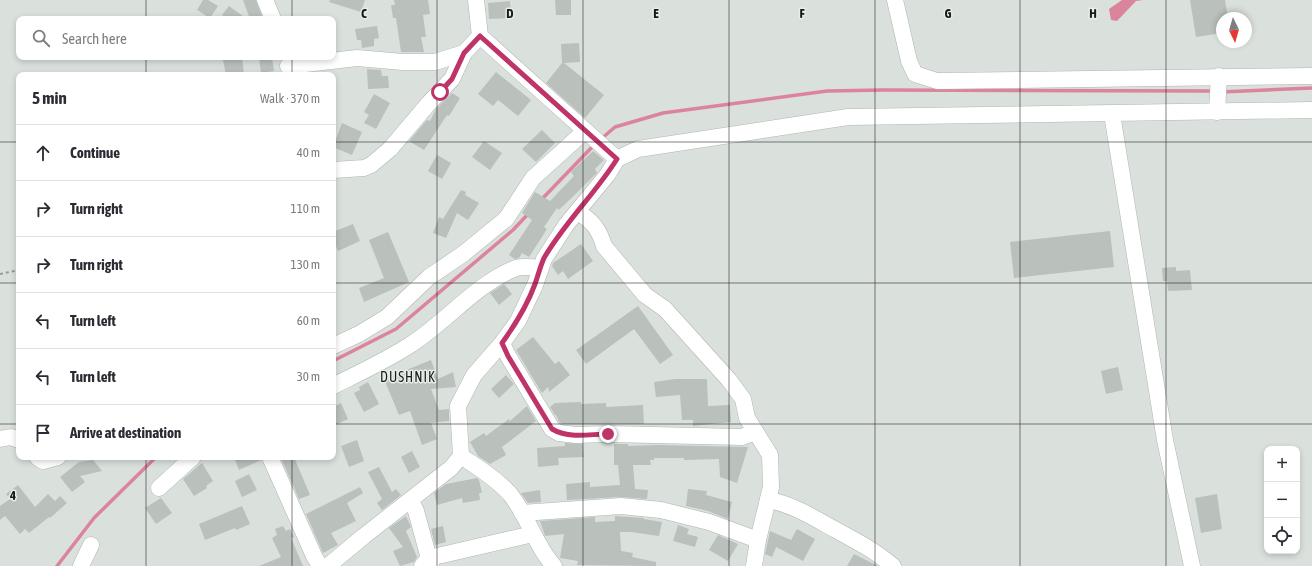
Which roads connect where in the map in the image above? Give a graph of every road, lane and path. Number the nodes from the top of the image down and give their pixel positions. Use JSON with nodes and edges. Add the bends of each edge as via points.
{"nodes":[{"id":1,"x":265,"y":0,"type":"edge"},
{"id":2,"x":476,"y":0,"type":"edge"},
{"id":3,"x":895,"y":0,"type":"edge"},
{"id":4,"x":272,"y":16,"type":"edge"},
{"id":5,"x":480,"y":36,"type":"junction"},
{"id":6,"x":464,"y":53,"type":"junction"},
{"id":7,"x":288,"y":66,"type":"edge"},
{"id":8,"x":1312,"y":76,"type":"edge"},
{"id":9,"x":1218,"y":93,"type":"junction"},
{"id":10,"x":1312,"y":110,"type":"edge"},
{"id":11,"x":1112,"y":114,"type":"junction"},
{"id":12,"x":593,"y":138,"type":"junction"},
{"id":13,"x":617,"y":159,"type":"junction"},
{"id":14,"x":336,"y":170,"type":"edge"},
{"id":15,"x":577,"y":212,"type":"junction"},
{"id":16,"x":540,"y":268,"type":"junction"},
{"id":17,"x":16,"y":271,"type":"edge"},
{"id":18,"x":0,"y":274,"type":"edge"},
{"id":19,"x":502,"y":343,"type":"junction"},
{"id":20,"x":336,"y":345,"type":"edge"},
{"id":21,"x":336,"y":385,"type":"edge"},
{"id":22,"x":754,"y":432,"type":"junction"},
{"id":23,"x":0,"y":439,"type":"edge"},
{"id":24,"x":16,"y":439,"type":"edge"},
{"id":25,"x":461,"y":456,"type":"junction"},
{"id":26,"x":190,"y":460,"type":"edge"},
{"id":27,"x":271,"y":460,"type":"edge"},
{"id":28,"x":159,"y":488,"type":"dead end"},
{"id":29,"x":411,"y":500,"type":"junction"},
{"id":30,"x":768,"y":500,"type":"junction"},
{"id":31,"x":522,"y":513,"type":"junction"},
{"id":32,"x":533,"y":534,"type":"junction"},
{"id":33,"x":758,"y":540,"type":"junction"},
{"id":34,"x":90,"y":545,"type":"dead end"},
{"id":35,"x":428,"y":563,"type":"edge"},
{"id":36,"x":81,"y":566,"type":"edge"},
{"id":37,"x":320,"y":566,"type":"edge"},
{"id":38,"x":328,"y":566,"type":"edge"},
{"id":39,"x":554,"y":566,"type":"edge"},
{"id":40,"x":754,"y":566,"type":"edge"},
{"id":41,"x":894,"y":566,"type":"edge"},
{"id":42,"x":1192,"y":566,"type":"edge"}],
"edges":[{"from":1,"to":4,"type":"street"},
{"from":2,"to":5,"type":"street"},
{"from":3,"to":9,"type":"street","via":[[909,61],[915,74],[937,81],[1118,80]]},
{"from":5,"to":6,"type":"street"},
{"from":5,"to":12,"type":"street"},
{"from":6,"to":7,"type":"street","via":[[435,62],[357,58]]},
{"from":6,"to":14,"type":"street","via":[[452,79],[390,149],[372,165]]},
{"from":8,"to":9,"type":"street"},
{"from":9,"to":10,"type":"street"},
{"from":9,"to":11,"type":"street"},
{"from":11,"to":13,"type":"street","via":[[848,117],[638,149]]},
{"from":11,"to":42,"type":"street","via":[[1165,440]]},
{"from":12,"to":13,"type":"street"},
{"from":12,"to":20,"type":"street","via":[[533,178],[506,219],[429,277],[387,317]]},
{"from":13,"to":15,"type":"street"},
{"from":15,"to":16,"type":"street"},
{"from":15,"to":22,"type":"street","via":[[594,225],[604,246],[645,295],[665,308],[729,380],[743,399]]},
{"from":16,"to":19,"type":"street","via":[[518,321]]},
{"from":16,"to":21,"type":"street","via":[[517,268],[495,279],[412,344]]},
{"from":17,"to":18,"type":"path"},
{"from":19,"to":22,"type":"street","via":[[552,429],[560,433],[742,437]]},
{"from":19,"to":25,"type":"street","via":[[474,375],[458,406]]},
{"from":22,"to":30,"type":"street","via":[[770,455],[771,487]]},
{"from":23,"to":24,"type":"street"},
{"from":25,"to":29,"type":"street","via":[[451,468]]},
{"from":25,"to":31,"type":"street","via":[[504,489]]},
{"from":26,"to":28,"type":"street"},
{"from":27,"to":37,"type":"street"},
{"from":29,"to":35,"type":"street"},
{"from":29,"to":38,"type":"street"},
{"from":30,"to":33,"type":"street"},
{"from":30,"to":41,"type":"street","via":[[808,515],[876,551]]},
{"from":31,"to":32,"type":"street"},
{"from":31,"to":33,"type":"street","via":[[621,506],[661,510],[709,522]]},
{"from":32,"to":35,"type":"street"},
{"from":32,"to":39,"type":"street"},
{"from":33,"to":40,"type":"street"},
{"from":34,"to":36,"type":"street"}]}
